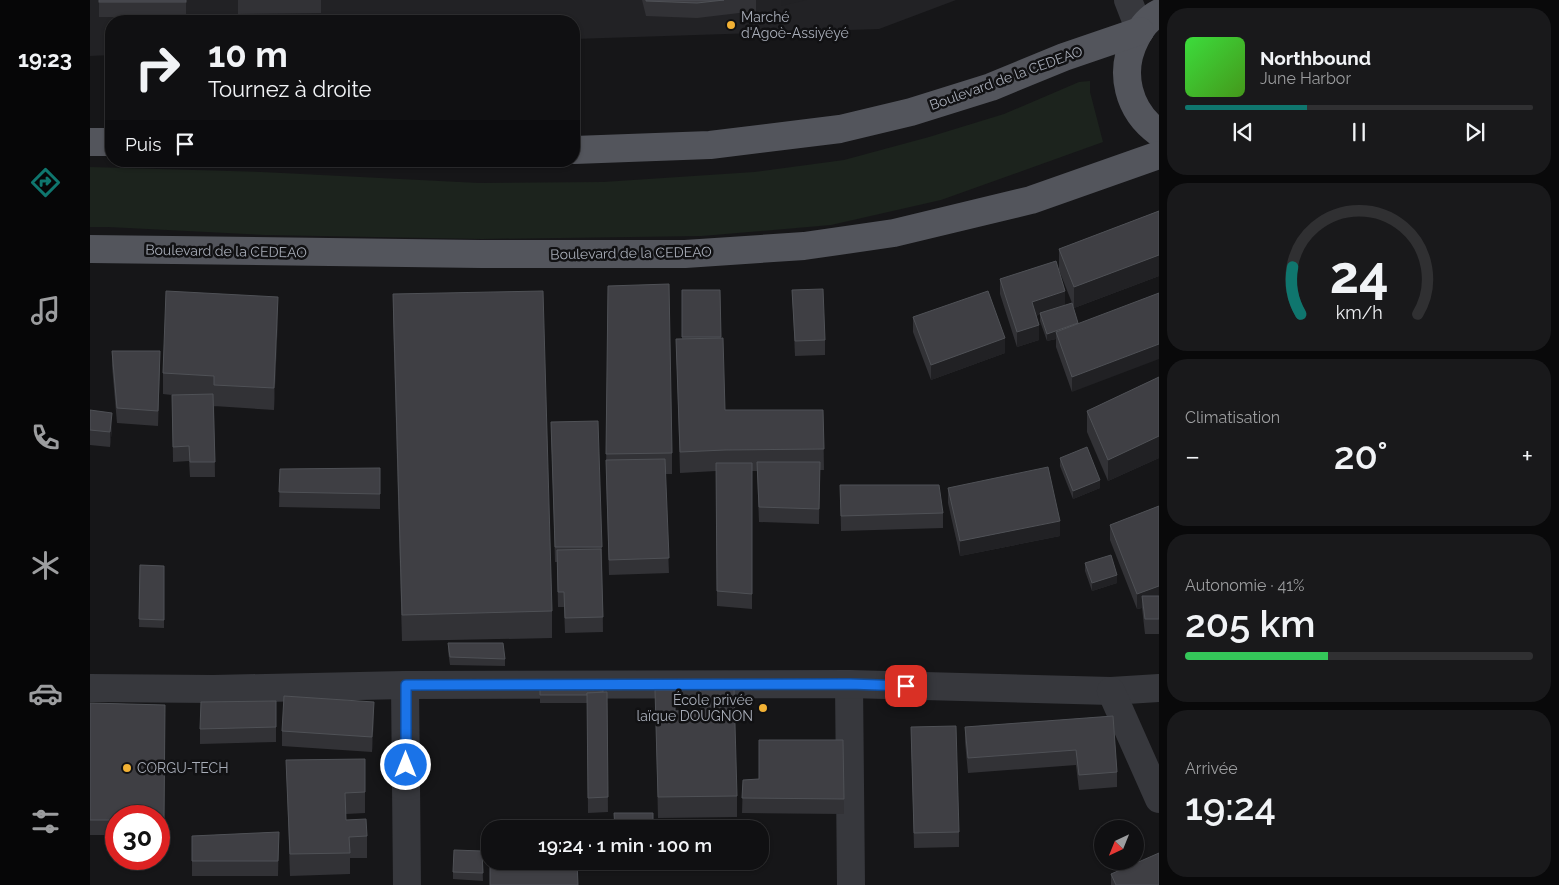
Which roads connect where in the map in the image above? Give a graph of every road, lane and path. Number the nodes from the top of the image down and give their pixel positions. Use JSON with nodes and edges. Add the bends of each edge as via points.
{"nodes":[{"id":1,"x":1128,"y":0,"type":"edge"},
{"id":2,"x":1149,"y":22,"type":"edge"},
{"id":3,"x":1159,"y":133,"type":"edge"},
{"id":4,"x":90,"y":142,"type":"edge"},
{"id":5,"x":105,"y":142,"type":"edge"},
{"id":6,"x":580,"y":150,"type":"edge"},
{"id":7,"x":1159,"y":155,"type":"edge"},
{"id":8,"x":90,"y":249,"type":"edge"},
{"id":9,"x":850,"y":684,"type":"junction"},
{"id":10,"x":406,"y":685,"type":"junction"},
{"id":11,"x":90,"y":688,"type":"edge"},
{"id":12,"x":1159,"y":688,"type":"edge"},
{"id":13,"x":1111,"y":691,"type":"junction"},
{"id":14,"x":1159,"y":799,"type":"edge"},
{"id":15,"x":406,"y":885,"type":"edge"},
{"id":16,"x":851,"y":885,"type":"edge"}],
"edges":[{"from":1,"to":2,"type":"street"},
{"from":2,"to":3,"type":"main road","via":[[1130,49],[1126,70],[1128,91],[1136,110]]},
{"from":2,"to":6,"type":"main road","name":"Boulevard de la CEDEAO","via":[[991,86],[910,112],[840,129],[710,146]]},
{"from":4,"to":5,"type":"main road"},
{"from":7,"to":8,"type":"main road","name":"Boulevard de la CEDEAO","via":[[1031,200],[894,233],[804,246],[685,254]]},
{"from":9,"to":10,"type":"street"},
{"from":9,"to":13,"type":"street"},
{"from":9,"to":16,"type":"street"},
{"from":10,"to":11,"type":"street"},
{"from":10,"to":15,"type":"street"},
{"from":12,"to":13,"type":"street"},
{"from":13,"to":14,"type":"street"}]}
